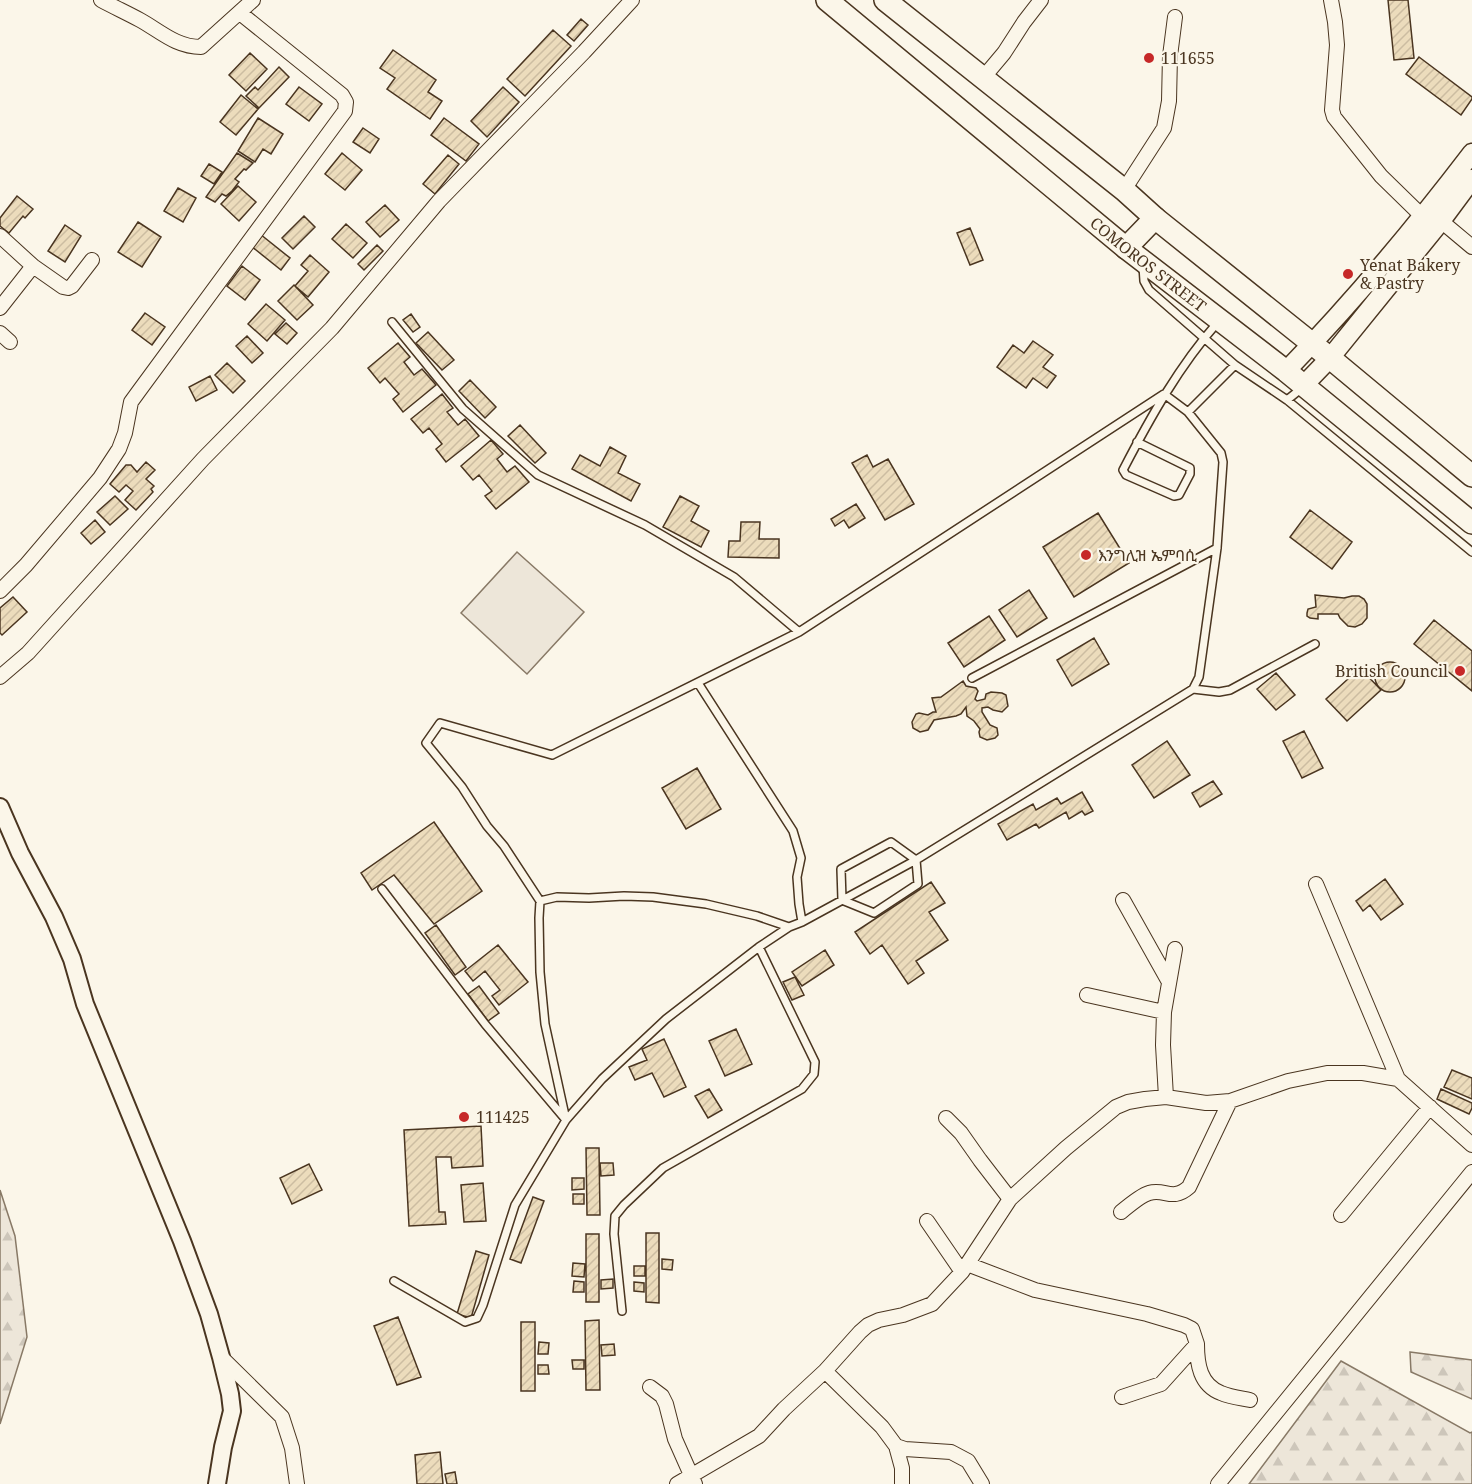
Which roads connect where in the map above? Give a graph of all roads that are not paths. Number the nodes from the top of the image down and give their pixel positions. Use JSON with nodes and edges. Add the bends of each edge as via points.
{"nodes":[{"id":1,"x":100,"y":0,"type":"edge"},
{"id":2,"x":253,"y":0,"type":"edge"},
{"id":3,"x":632,"y":0,"type":"edge"},
{"id":4,"x":827,"y":0,"type":"edge"},
{"id":5,"x":885,"y":0,"type":"edge"},
{"id":6,"x":1041,"y":0,"type":"edge"},
{"id":7,"x":1331,"y":0,"type":"edge"},
{"id":8,"x":240,"y":13,"type":"junction"},
{"id":9,"x":1175,"y":17,"type":"dead end"},
{"id":10,"x":983,"y":78,"type":"junction"},
{"id":11,"x":1472,"y":153,"type":"edge"},
{"id":12,"x":1472,"y":179,"type":"edge"},
{"id":13,"x":1124,"y":190,"type":"junction"},
{"id":14,"x":1155,"y":218,"type":"junction"},
{"id":15,"x":1432,"y":219,"type":"junction"},
{"id":16,"x":0,"y":236,"type":"edge"},
{"id":17,"x":1472,"y":247,"type":"edge"},
{"id":18,"x":1126,"y":248,"type":"junction"},
{"id":19,"x":92,"y":260,"type":"dead end"},
{"id":20,"x":1143,"y":261,"type":"junction"},
{"id":21,"x":33,"y":266,"type":"junction"},
{"id":22,"x":0,"y":308,"type":"edge"},
{"id":23,"x":1219,"y":320,"type":"junction"},
{"id":24,"x":392,"y":322,"type":"dead end"},
{"id":25,"x":1204,"y":337,"type":"junction"},
{"id":26,"x":1312,"y":344,"type":"junction"},
{"id":27,"x":1330,"y":358,"type":"junction"},
{"id":28,"x":1235,"y":365,"type":"junction"},
{"id":29,"x":1286,"y":371,"type":"junction"},
{"id":30,"x":1295,"y":393,"type":"junction"},
{"id":31,"x":1164,"y":394,"type":"junction"},
{"id":32,"x":1188,"y":412,"type":"junction"},
{"id":33,"x":1137,"y":442,"type":"junction"},
{"id":34,"x":1472,"y":476,"type":"edge"},
{"id":35,"x":1472,"y":523,"type":"edge"},
{"id":36,"x":1216,"y":548,"type":"junction"},
{"id":37,"x":1472,"y":552,"type":"edge"},
{"id":38,"x":0,"y":591,"type":"edge"},
{"id":39,"x":799,"y":632,"type":"junction"},
{"id":40,"x":1315,"y":644,"type":"dead end"},
{"id":41,"x":0,"y":677,"type":"edge"},
{"id":42,"x":972,"y":678,"type":"dead end"},
{"id":43,"x":698,"y":683,"type":"junction"},
{"id":44,"x":1193,"y":689,"type":"junction"},
{"id":45,"x":0,"y":807,"type":"edge"},
{"id":46,"x":916,"y":860,"type":"junction"},
{"id":47,"x":1316,"y":884,"type":"dead end"},
{"id":48,"x":382,"y":888,"type":"dead end"},
{"id":49,"x":842,"y":900,"type":"junction"},
{"id":50,"x":1123,"y":900,"type":"dead end"},
{"id":51,"x":540,"y":901,"type":"junction"},
{"id":52,"x":802,"y":922,"type":"junction"},
{"id":53,"x":789,"y":927,"type":"junction"},
{"id":54,"x":759,"y":947,"type":"junction"},
{"id":55,"x":1175,"y":949,"type":"dead end"},
{"id":56,"x":1169,"y":982,"type":"junction"},
{"id":57,"x":1087,"y":995,"type":"dead end"},
{"id":58,"x":1164,"y":1012,"type":"junction"},
{"id":59,"x":1398,"y":1079,"type":"junction"},
{"id":60,"x":1167,"y":1097,"type":"junction"},
{"id":61,"x":1230,"y":1101,"type":"junction"},
{"id":62,"x":1430,"y":1107,"type":"junction"},
{"id":63,"x":946,"y":1118,"type":"dead end"},
{"id":64,"x":566,"y":1120,"type":"junction"},
{"id":65,"x":1472,"y":1145,"type":"edge"},
{"id":66,"x":1472,"y":1172,"type":"edge"},
{"id":67,"x":1010,"y":1199,"type":"junction"},
{"id":68,"x":1121,"y":1212,"type":"dead end"},
{"id":69,"x":1341,"y":1215,"type":"dead end"},
{"id":70,"x":927,"y":1221,"type":"dead end"},
{"id":71,"x":965,"y":1268,"type":"junction"},
{"id":72,"x":394,"y":1281,"type":"dead end"},
{"id":73,"x":622,"y":1311,"type":"dead end"},
{"id":74,"x":1197,"y":1344,"type":"junction"},
{"id":75,"x":221,"y":1357,"type":"junction"},
{"id":76,"x":825,"y":1371,"type":"junction"},
{"id":77,"x":650,"y":1387,"type":"dead end"},
{"id":78,"x":1122,"y":1396,"type":"dead end"},
{"id":79,"x":1250,"y":1400,"type":"dead end"},
{"id":80,"x":896,"y":1446,"type":"junction"},
{"id":81,"x":694,"y":1480,"type":"edge"},
{"id":82,"x":217,"y":1484,"type":"edge"},
{"id":83,"x":297,"y":1484,"type":"edge"},
{"id":84,"x":677,"y":1484,"type":"edge"},
{"id":85,"x":902,"y":1484,"type":"edge"},
{"id":86,"x":982,"y":1484,"type":"edge"},
{"id":87,"x":1218,"y":1484,"type":"edge"}],
"edges":[{"from":1,"to":8,"type":"street","via":[[189,47],[201,47]]},
{"from":2,"to":8,"type":"street"},
{"from":3,"to":41,"type":"street","via":[[439,201],[333,328],[203,459],[28,653]]},
{"from":4,"to":18,"type":"main road","name":"COMOROS STREET"},
{"from":5,"to":10,"type":"main road"},
{"from":6,"to":10,"type":"street"},
{"from":7,"to":15,"type":"street","via":[[1337,45],[1334,117],[1381,176]]},
{"from":8,"to":38,"type":"street","via":[[342,95],[345,111],[131,402],[119,449],[100,478]]},
{"from":9,"to":13,"type":"street","via":[[1164,128]]},
{"from":10,"to":13,"type":"main road"},
{"from":11,"to":15,"type":"main road"},
{"from":12,"to":15,"type":"main road"},
{"from":13,"to":14,"type":"main road"},
{"from":14,"to":18,"type":"main road"},
{"from":14,"to":26,"type":"main road"},
{"from":15,"to":17,"type":"street"},
{"from":15,"to":26,"type":"main road"},
{"from":15,"to":27,"type":"main road"},
{"from":16,"to":21,"type":"street"},
{"from":18,"to":20,"type":"main road","name":"COMOROS STREET"},
{"from":19,"to":21,"type":"street","via":[[68,288]]},
{"from":20,"to":23,"type":"main road","name":"COMOROS STREET"},
{"from":20,"to":25,"type":"lane","via":[[1144,281],[1149,290]]},
{"from":21,"to":22,"type":"street"},
{"from":23,"to":25,"type":"lane"},
{"from":23,"to":29,"type":"main road","name":"COMOROS STREET"},
{"from":24,"to":39,"type":"lane","via":[[463,409],[538,475],[645,525],[734,577]]},
{"from":25,"to":28,"type":"lane"},
{"from":25,"to":31,"type":"lane"},
{"from":26,"to":27,"type":"main road"},
{"from":26,"to":29,"type":"main road"},
{"from":27,"to":30,"type":"main road"},
{"from":27,"to":34,"type":"main road"},
{"from":28,"to":30,"type":"lane"},
{"from":28,"to":32,"type":"lane"},
{"from":29,"to":30,"type":"main road","name":"COMOROS STREET"},
{"from":30,"to":35,"type":"main road","name":"COMOROS STREET"},
{"from":30,"to":37,"type":"lane"},
{"from":31,"to":32,"type":"lane"},
{"from":31,"to":33,"type":"lane"},
{"from":31,"to":39,"type":"lane"},
{"from":32,"to":36,"type":"lane","via":[[1221,453],[1223,462]]},
{"from":33,"to":33,"type":"lane","via":[[1124,473],[1179,495],[1190,468]]},
{"from":36,"to":42,"type":"lane"},
{"from":36,"to":44,"type":"lane","via":[[1199,677]]},
{"from":39,"to":43,"type":"lane"},
{"from":40,"to":44,"type":"lane","via":[[1230,690]]},
{"from":43,"to":51,"type":"lane","via":[[552,754],[440,723],[426,743],[462,787]]},
{"from":43,"to":52,"type":"lane","via":[[793,831],[801,858],[797,877]]},
{"from":44,"to":46,"type":"lane"},
{"from":45,"to":75,"type":"street","via":[[72,959],[85,1004],[182,1241]]},
{"from":46,"to":49,"type":"lane"},
{"from":46,"to":49,"type":"lane","via":[[918,884],[874,913]]},
{"from":46,"to":49,"type":"lane","via":[[891,842],[841,869]]},
{"from":47,"to":59,"type":"street"},
{"from":48,"to":64,"type":"lane","via":[[485,1024]]},
{"from":49,"to":52,"type":"lane"},
{"from":50,"to":56,"type":"street"},
{"from":51,"to":53,"type":"lane","via":[[557,897],[653,897],[706,904]]},
{"from":51,"to":64,"type":"lane","via":[[545,1024]]},
{"from":52,"to":53,"type":"lane"},
{"from":53,"to":54,"type":"lane"},
{"from":54,"to":64,"type":"lane","via":[[666,1019],[602,1079]]},
{"from":54,"to":73,"type":"lane","via":[[815,1062],[814,1074],[802,1089],[663,1168],[624,1204],[615,1216],[614,1234]]},
{"from":55,"to":56,"type":"street"},
{"from":56,"to":58,"type":"street"},
{"from":57,"to":58,"type":"street"},
{"from":58,"to":60,"type":"street","via":[[1162,1045]]},
{"from":59,"to":61,"type":"street","via":[[1364,1073],[1327,1073],[1288,1081]]},
{"from":59,"to":62,"type":"street"},
{"from":60,"to":61,"type":"street"},
{"from":60,"to":67,"type":"street","via":[[1145,1098],[1116,1107]]},
{"from":61,"to":68,"type":"street","via":[[1189,1187],[1172,1195],[1148,1193]]},
{"from":62,"to":65,"type":"street"},
{"from":62,"to":69,"type":"street"},
{"from":63,"to":67,"type":"street"},
{"from":64,"to":72,"type":"lane","via":[[516,1205],[477,1318],[465,1322]]},
{"from":66,"to":87,"type":"street"},
{"from":67,"to":71,"type":"street"},
{"from":70,"to":71,"type":"street"},
{"from":71,"to":74,"type":"street","via":[[1035,1290],[1184,1325],[1192,1329]]},
{"from":71,"to":76,"type":"street","via":[[932,1304],[868,1325]]},
{"from":74,"to":78,"type":"street","via":[[1161,1384]]},
{"from":74,"to":79,"type":"street","via":[[1197,1362],[1206,1382],[1220,1393]]},
{"from":75,"to":82,"type":"street","via":[[231,1411]]},
{"from":75,"to":83,"type":"street","via":[[282,1417]]},
{"from":76,"to":80,"type":"street"},
{"from":76,"to":81,"type":"street","via":[[759,1436]]},
{"from":77,"to":81,"type":"street","via":[[666,1404],[675,1439]]},
{"from":80,"to":85,"type":"street"},
{"from":80,"to":86,"type":"street","via":[[951,1452],[968,1461]]},
{"from":81,"to":84,"type":"street"}]}
